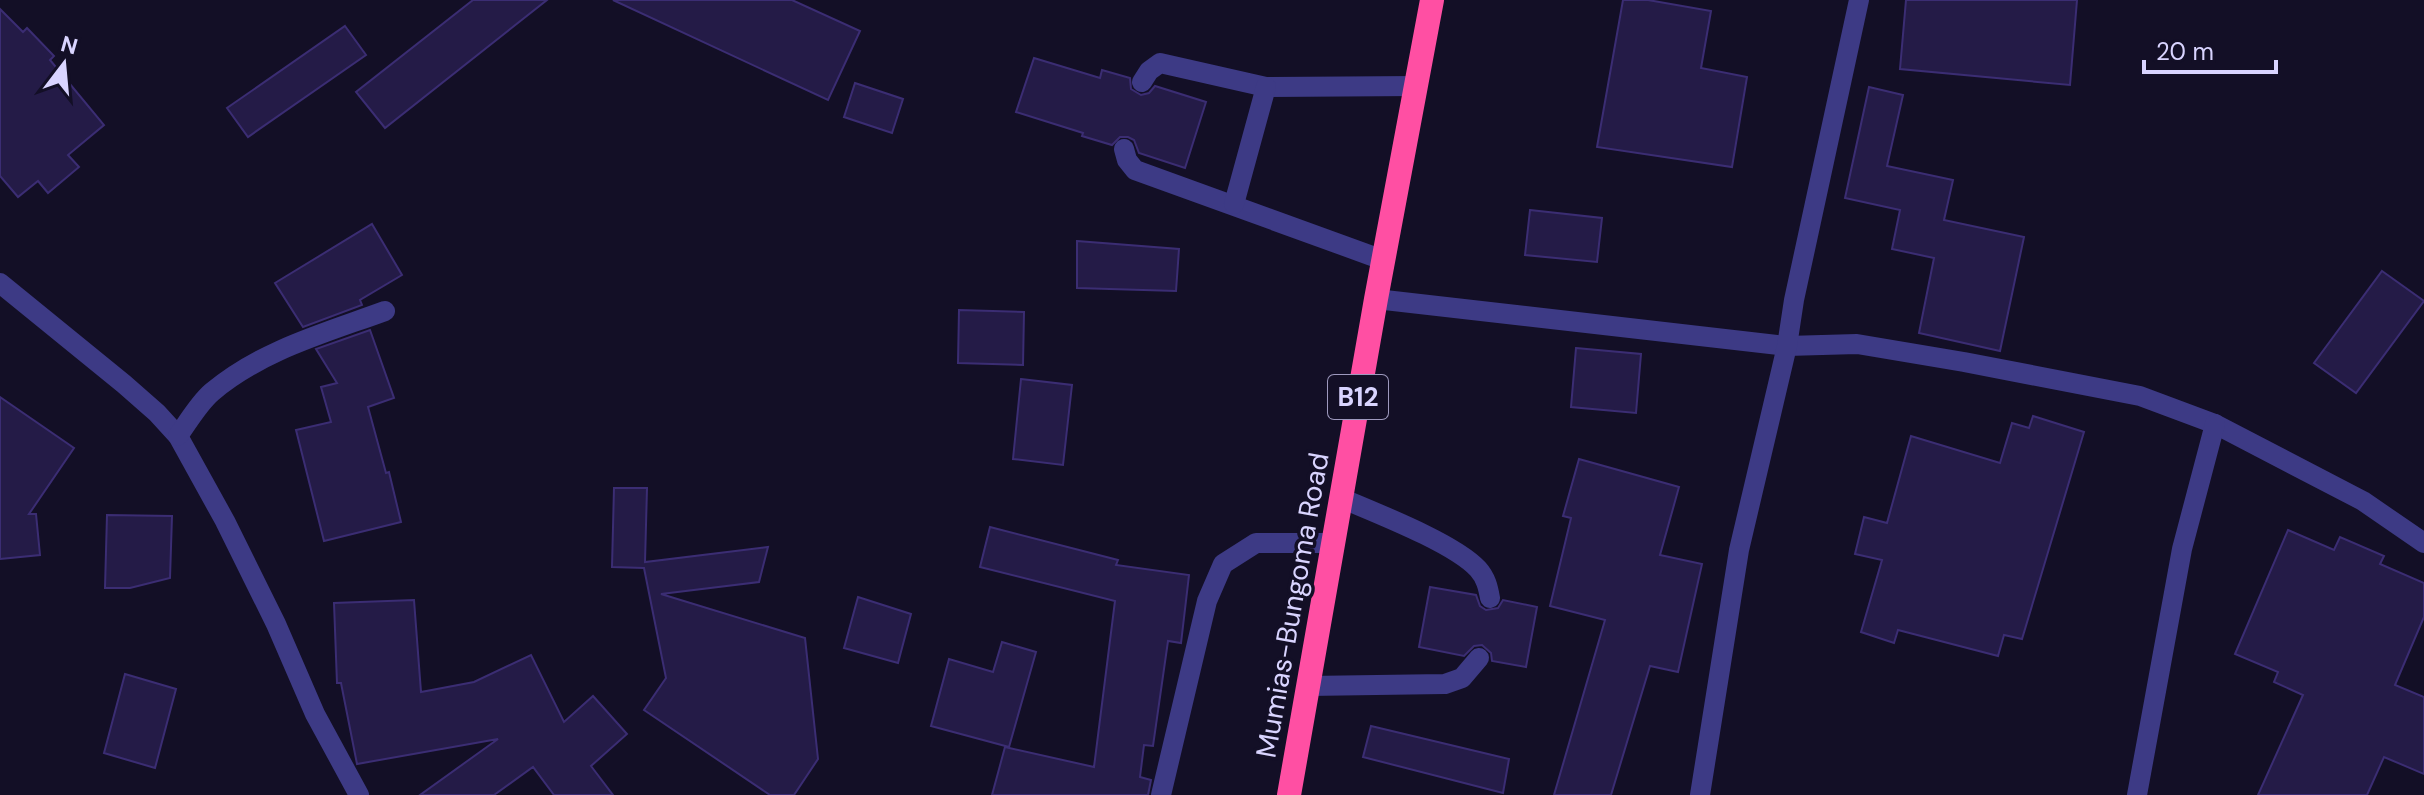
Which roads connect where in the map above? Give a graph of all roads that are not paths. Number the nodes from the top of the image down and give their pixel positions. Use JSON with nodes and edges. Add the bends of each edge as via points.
{"nodes":[{"id":1,"x":1432,"y":0,"type":"edge"},
{"id":2,"x":1859,"y":0,"type":"edge"},
{"id":3,"x":1142,"y":82,"type":"dead end"},
{"id":4,"x":1417,"y":86,"type":"junction"},
{"id":5,"x":1266,"y":87,"type":"junction"},
{"id":6,"x":1124,"y":149,"type":"dead end"},
{"id":7,"x":1234,"y":204,"type":"junction"},
{"id":8,"x":1383,"y":260,"type":"junction"},
{"id":9,"x":0,"y":283,"type":"edge"},
{"id":10,"x":1376,"y":299,"type":"junction"},
{"id":11,"x":385,"y":311,"type":"dead end"},
{"id":12,"x":1787,"y":346,"type":"junction"},
{"id":13,"x":2215,"y":424,"type":"junction"},
{"id":14,"x":178,"y":436,"type":"junction"},
{"id":15,"x":1341,"y":498,"type":"junction"},
{"id":16,"x":1333,"y":543,"type":"junction"},
{"id":17,"x":2424,"y":543,"type":"edge"},
{"id":18,"x":1490,"y":598,"type":"dead end"},
{"id":19,"x":1479,"y":658,"type":"dead end"},
{"id":20,"x":1308,"y":686,"type":"junction"},
{"id":21,"x":359,"y":795,"type":"edge"},
{"id":22,"x":1161,"y":795,"type":"edge"},
{"id":23,"x":1289,"y":795,"type":"edge"},
{"id":24,"x":1700,"y":795,"type":"edge"},
{"id":25,"x":2137,"y":795,"type":"edge"}],
"edges":[{"from":1,"to":4,"type":"highway","name":"Mumias-Bungoma Road","number":"B12"},
{"from":2,"to":12,"type":"street"},
{"from":3,"to":5,"type":"street","via":[[1160,63]]},
{"from":4,"to":5,"type":"street"},
{"from":4,"to":8,"type":"highway","name":"Mumias-Bungoma Road","number":"B12"},
{"from":5,"to":7,"type":"street"},
{"from":6,"to":7,"type":"street","via":[[1135,170]]},
{"from":7,"to":8,"type":"street"},
{"from":8,"to":10,"type":"highway","name":"Mumias-Bungoma Road","number":"B12"},
{"from":9,"to":14,"type":"street","via":[[124,384]]},
{"from":10,"to":12,"type":"street"},
{"from":10,"to":15,"type":"highway","name":"Mumias-Bungoma Road","number":"B12"},
{"from":11,"to":14,"type":"street","via":[[251,363],[210,394]]},
{"from":12,"to":13,"type":"street","via":[[1857,344],[1964,362],[2140,396]]},
{"from":12,"to":24,"type":"street","via":[[1739,550]]},
{"from":13,"to":17,"type":"street","via":[[2363,501]]},
{"from":13,"to":25,"type":"street","via":[[2182,549]]},
{"from":14,"to":21,"type":"street"},
{"from":15,"to":16,"type":"highway","name":"Mumias-Bungoma Road","number":"B12"},
{"from":15,"to":18,"type":"street","via":[[1468,560],[1481,571]]},
{"from":16,"to":20,"type":"highway","name":"Mumias-Bungoma Road","number":"B12"},
{"from":16,"to":22,"type":"street","via":[[1256,543],[1223,564],[1207,601]]},
{"from":19,"to":20,"type":"street","via":[[1462,678],[1445,684]]},
{"from":20,"to":23,"type":"highway","name":"Mumias-Bungoma Road","number":"B12"}]}
